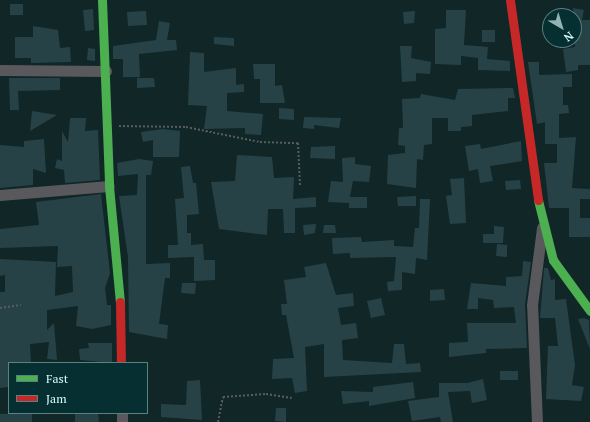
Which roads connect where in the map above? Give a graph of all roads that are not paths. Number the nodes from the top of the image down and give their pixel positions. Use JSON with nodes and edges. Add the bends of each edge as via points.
{"nodes":[{"id":1,"x":102,"y":0,"type":"edge"},
{"id":2,"x":510,"y":0,"type":"edge"},
{"id":3,"x":0,"y":70,"type":"edge"},
{"id":4,"x":106,"y":71,"type":"junction"},
{"id":5,"x":110,"y":186,"type":"junction"},
{"id":6,"x":0,"y":195,"type":"edge"},
{"id":7,"x":542,"y":226,"type":"junction"},
{"id":8,"x":590,"y":311,"type":"edge"},
{"id":9,"x":121,"y":362,"type":"edge"},
{"id":10,"x":537,"y":422,"type":"edge"}],
"edges":[{"from":1,"to":4,"type":"street"},
{"from":2,"to":7,"type":"street"},
{"from":3,"to":4,"type":"street"},
{"from":4,"to":5,"type":"street"},
{"from":5,"to":6,"type":"street"},
{"from":5,"to":9,"type":"street","via":[[118,235]]},
{"from":7,"to":8,"type":"street","via":[[553,260]]},
{"from":7,"to":10,"type":"street","via":[[532,305]]}]}
